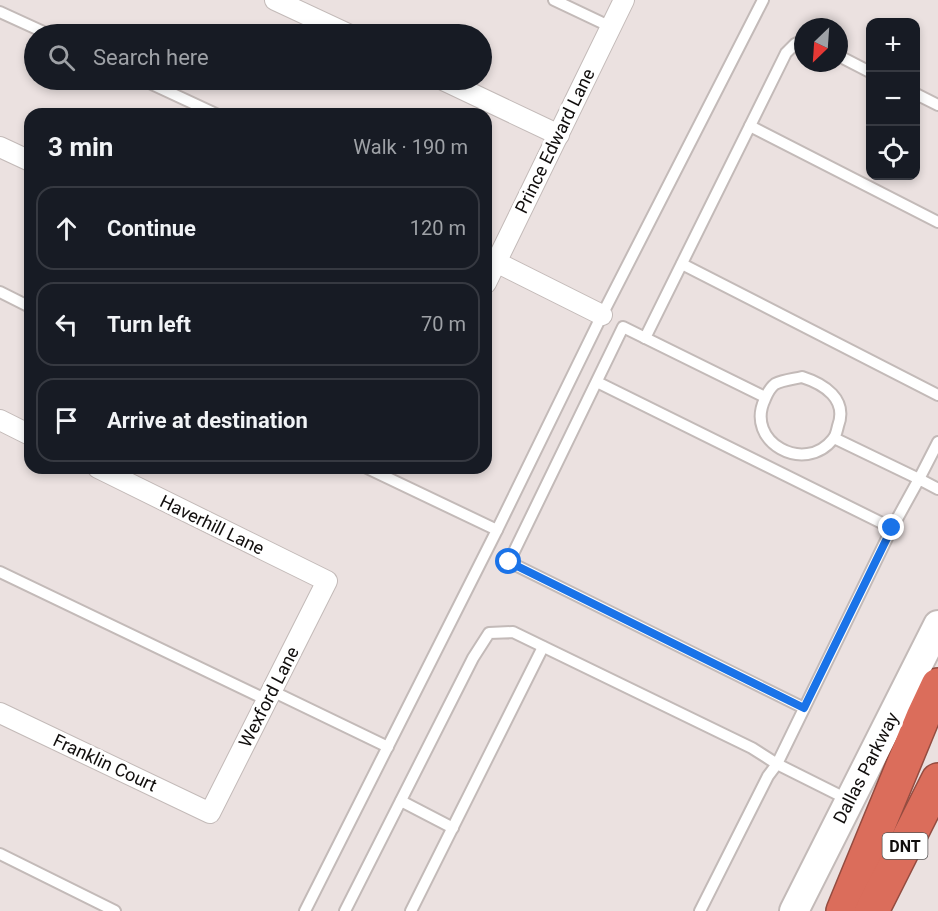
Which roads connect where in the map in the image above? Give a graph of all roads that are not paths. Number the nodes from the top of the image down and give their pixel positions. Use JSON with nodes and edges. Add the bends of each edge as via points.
{"nodes":[{"id":1,"x":275,"y":0,"type":"edge"},
{"id":2,"x":554,"y":0,"type":"edge"},
{"id":3,"x":624,"y":0,"type":"edge"},
{"id":4,"x":763,"y":0,"type":"edge"},
{"id":5,"x":0,"y":12,"type":"edge"},
{"id":6,"x":26,"y":24,"type":"edge"},
{"id":7,"x":327,"y":24,"type":"edge"},
{"id":8,"x":611,"y":27,"type":"junction"},
{"id":9,"x":794,"y":45,"type":"edge"},
{"id":10,"x":848,"y":61,"type":"edge"},
{"id":11,"x":866,"y":70,"type":"edge"},
{"id":12,"x":164,"y":90,"type":"edge"},
{"id":13,"x":463,"y":90,"type":"edge"},
{"id":14,"x":920,"y":96,"type":"edge"},
{"id":15,"x":938,"y":105,"type":"edge"},
{"id":16,"x":203,"y":108,"type":"edge"},
{"id":17,"x":750,"y":126,"type":"junction"},
{"id":18,"x":559,"y":135,"type":"junction"},
{"id":19,"x":0,"y":147,"type":"edge"},
{"id":20,"x":24,"y":158,"type":"edge"},
{"id":21,"x":938,"y":222,"type":"edge"},
{"id":22,"x":496,"y":262,"type":"junction"},
{"id":23,"x":682,"y":264,"type":"junction"},
{"id":24,"x":492,"y":270,"type":"edge"},
{"id":25,"x":0,"y":292,"type":"edge"},
{"id":26,"x":24,"y":304,"type":"edge"},
{"id":27,"x":613,"y":321,"type":"junction"},
{"id":28,"x":645,"y":338,"type":"junction"},
{"id":29,"x":597,"y":382,"type":"junction"},
{"id":30,"x":938,"y":395,"type":"edge"},
{"id":31,"x":765,"y":397,"type":"junction"},
{"id":32,"x":0,"y":420,"type":"edge"},
{"id":33,"x":24,"y":432,"type":"edge"},
{"id":34,"x":834,"y":438,"type":"junction"},
{"id":35,"x":938,"y":442,"type":"edge"},
{"id":36,"x":110,"y":474,"type":"edge"},
{"id":37,"x":380,"y":474,"type":"edge"},
{"id":38,"x":920,"y":479,"type":"junction"},
{"id":39,"x":938,"y":489,"type":"edge"},
{"id":40,"x":892,"y":528,"type":"junction"},
{"id":41,"x":498,"y":530,"type":"junction"},
{"id":42,"x":0,"y":572,"type":"edge"},
{"id":43,"x":327,"y":581,"type":"joint"},
{"id":44,"x":938,"y":625,"type":"edge"},
{"id":45,"x":543,"y":647,"type":"junction"},
{"id":46,"x":938,"y":685,"type":"edge"},
{"id":47,"x":270,"y":695,"type":"junction"},
{"id":48,"x":804,"y":708,"type":"junction"},
{"id":49,"x":0,"y":713,"type":"edge"},
{"id":50,"x":388,"y":747,"type":"junction"},
{"id":51,"x":777,"y":764,"type":"junction"},
{"id":52,"x":938,"y":780,"type":"edge"},
{"id":53,"x":401,"y":801,"type":"junction"},
{"id":54,"x":850,"y":801,"type":"junction"},
{"id":55,"x":210,"y":813,"type":"joint"},
{"id":56,"x":453,"y":828,"type":"junction"},
{"id":57,"x":0,"y":854,"type":"edge"},
{"id":58,"x":116,"y":911,"type":"edge"},
{"id":59,"x":305,"y":911,"type":"edge"},
{"id":60,"x":345,"y":911,"type":"edge"},
{"id":61,"x":411,"y":911,"type":"edge"},
{"id":62,"x":700,"y":911,"type":"edge"},
{"id":63,"x":794,"y":911,"type":"edge"},
{"id":64,"x":843,"y":911,"type":"edge"},
{"id":65,"x":872,"y":911,"type":"edge"}],
"edges":[{"from":1,"to":7,"type":"street"},
{"from":2,"to":8,"type":"lane"},
{"from":3,"to":8,"type":"street","name":"Prince Edward Lane"},
{"from":4,"to":27,"type":"lane"},
{"from":5,"to":6,"type":"lane"},
{"from":8,"to":18,"type":"street","name":"Prince Edward Lane"},
{"from":9,"to":17,"type":"lane","via":[[786,53]]},
{"from":10,"to":11,"type":"lane"},
{"from":12,"to":16,"type":"lane"},
{"from":13,"to":18,"type":"street"},
{"from":14,"to":15,"type":"lane"},
{"from":17,"to":21,"type":"lane"},
{"from":17,"to":23,"type":"lane"},
{"from":18,"to":22,"type":"street","name":"Prince Edward Lane"},
{"from":19,"to":20,"type":"street"},
{"from":22,"to":24,"type":"street","name":"Prince Edward Lane"},
{"from":22,"to":27,"type":"street"},
{"from":23,"to":28,"type":"lane"},
{"from":23,"to":30,"type":"lane"},
{"from":25,"to":26,"type":"lane"},
{"from":27,"to":28,"type":"lane"},
{"from":27,"to":29,"type":"lane"},
{"from":27,"to":41,"type":"lane"},
{"from":28,"to":31,"type":"lane"},
{"from":29,"to":40,"type":"lane"},
{"from":29,"to":48,"type":"lane","via":[[509,562]]},
{"from":31,"to":34,"type":"lane","via":[[760,420],[775,446],[790,454],[807,454]]},
{"from":31,"to":34,"type":"lane","via":[[774,385],[786,381],[802,377],[818,382],[838,404],[841,419]]},
{"from":32,"to":33,"type":"street"},
{"from":34,"to":38,"type":"lane"},
{"from":35,"to":38,"type":"lane"},
{"from":36,"to":43,"type":"street","name":"Haverhill Lane"},
{"from":37,"to":41,"type":"lane"},
{"from":38,"to":39,"type":"lane"},
{"from":38,"to":40,"type":"lane"},
{"from":40,"to":48,"type":"lane"},
{"from":41,"to":50,"type":"lane"},
{"from":42,"to":47,"type":"lane"},
{"from":43,"to":47,"type":"street","name":"Wexford Lane"},
{"from":44,"to":54,"type":"main road","name":"Dallas Parkway"},
{"from":45,"to":51,"type":"lane","via":[[752,748]]},
{"from":45,"to":53,"type":"lane","via":[[513,632],[489,633],[472,658]]},
{"from":45,"to":56,"type":"lane"},
{"from":46,"to":64,"type":"highway"},
{"from":47,"to":50,"type":"lane"},
{"from":47,"to":55,"type":"street","name":"Wexford Lane"},
{"from":48,"to":51,"type":"lane"},
{"from":49,"to":55,"type":"street","name":"Franklin Court"},
{"from":50,"to":59,"type":"lane"},
{"from":51,"to":54,"type":"lane"},
{"from":51,"to":62,"type":"lane"},
{"from":52,"to":65,"type":"highway","number":"DNT"},
{"from":53,"to":56,"type":"lane"},
{"from":53,"to":60,"type":"lane"},
{"from":54,"to":63,"type":"main road","name":"Dallas Parkway"},
{"from":56,"to":61,"type":"lane"},
{"from":57,"to":58,"type":"lane"}]}
